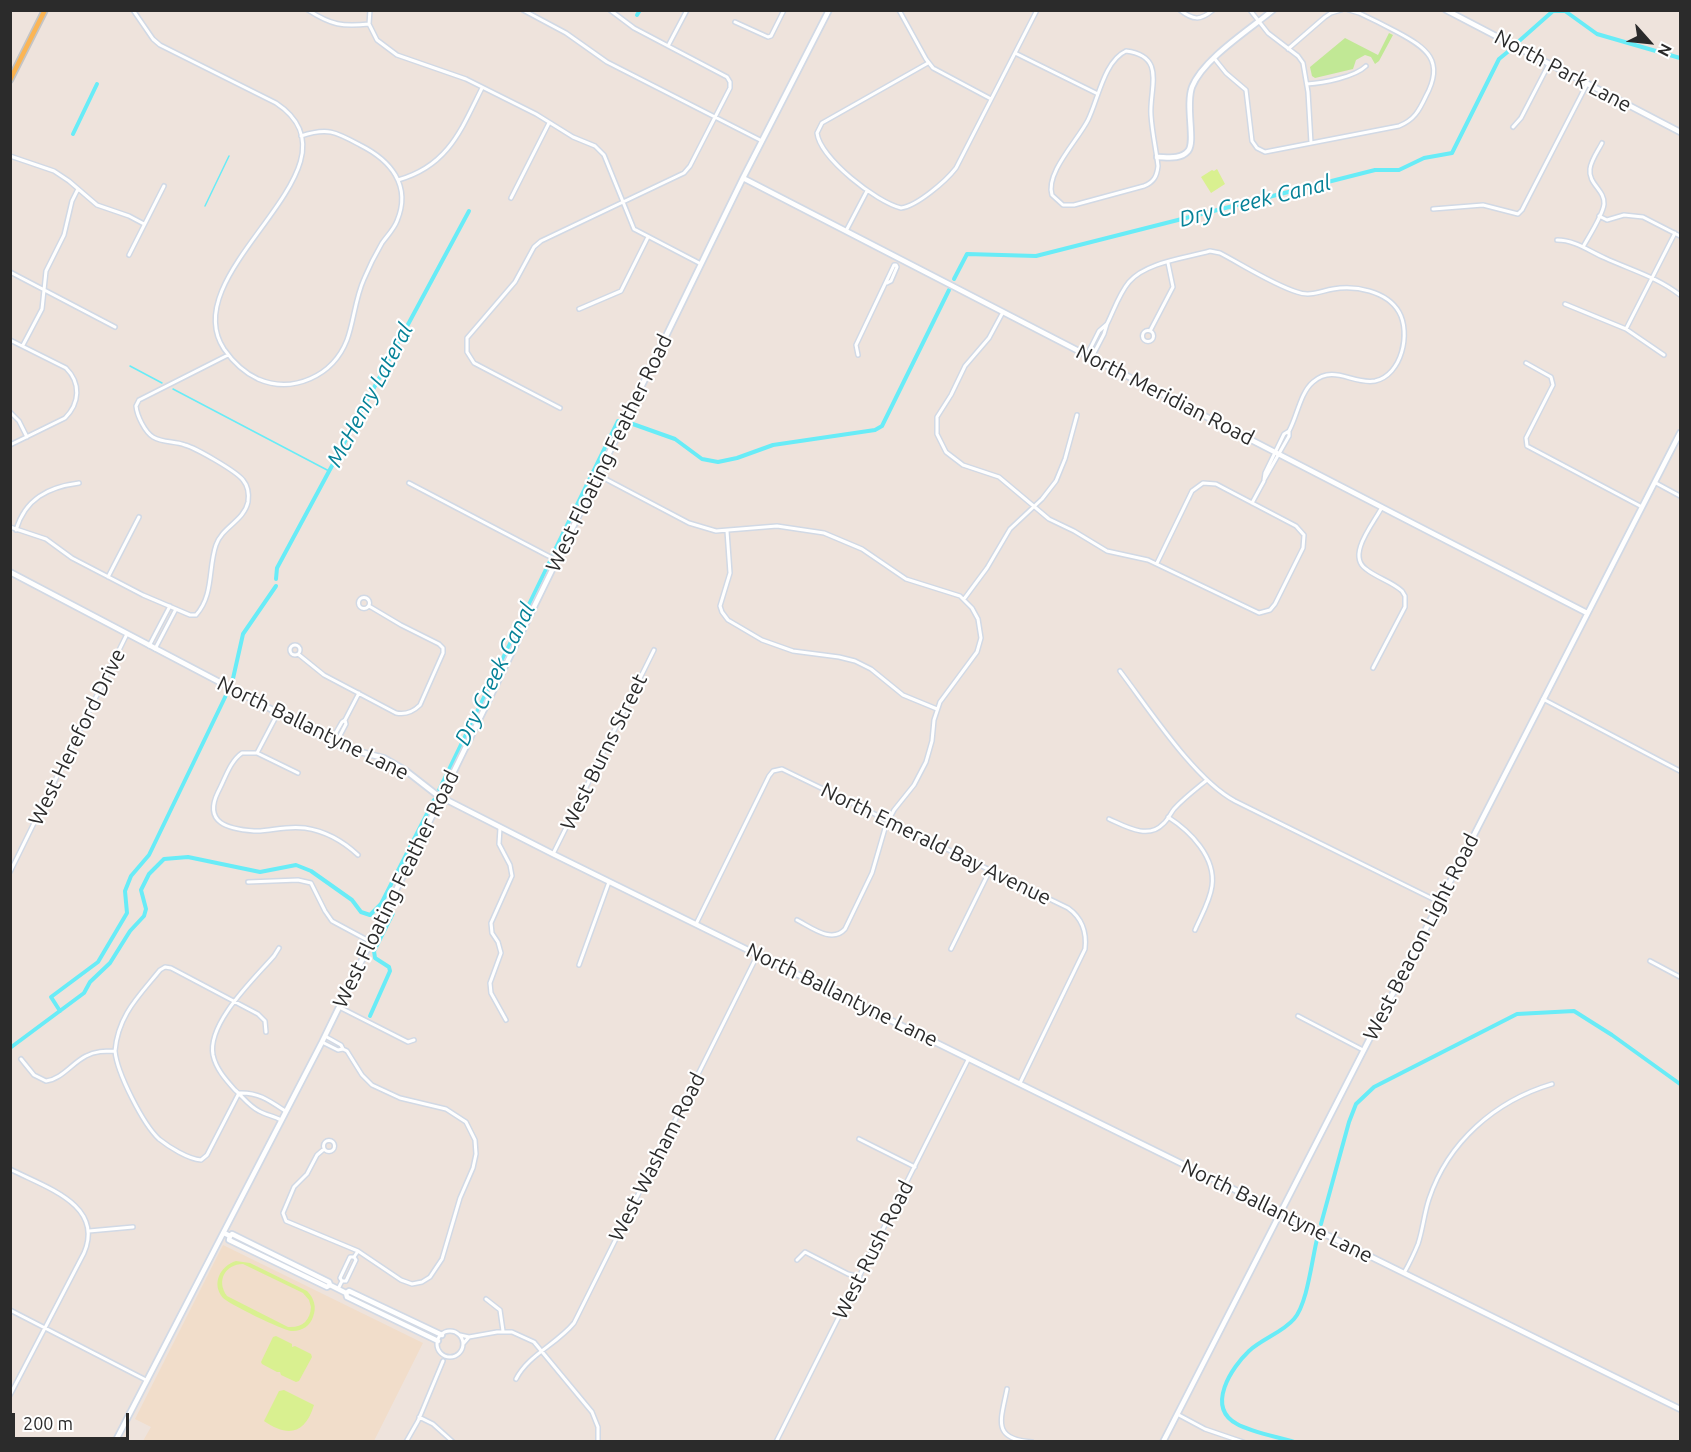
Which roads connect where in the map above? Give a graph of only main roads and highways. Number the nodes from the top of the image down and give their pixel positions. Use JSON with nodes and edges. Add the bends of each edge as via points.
{"nodes":[{"id":1,"x":45,"y":10,"type":"edge"},
{"id":2,"x":10,"y":80,"type":"edge"}],
"edges":[{"from":1,"to":2,"type":"main road"}]}
